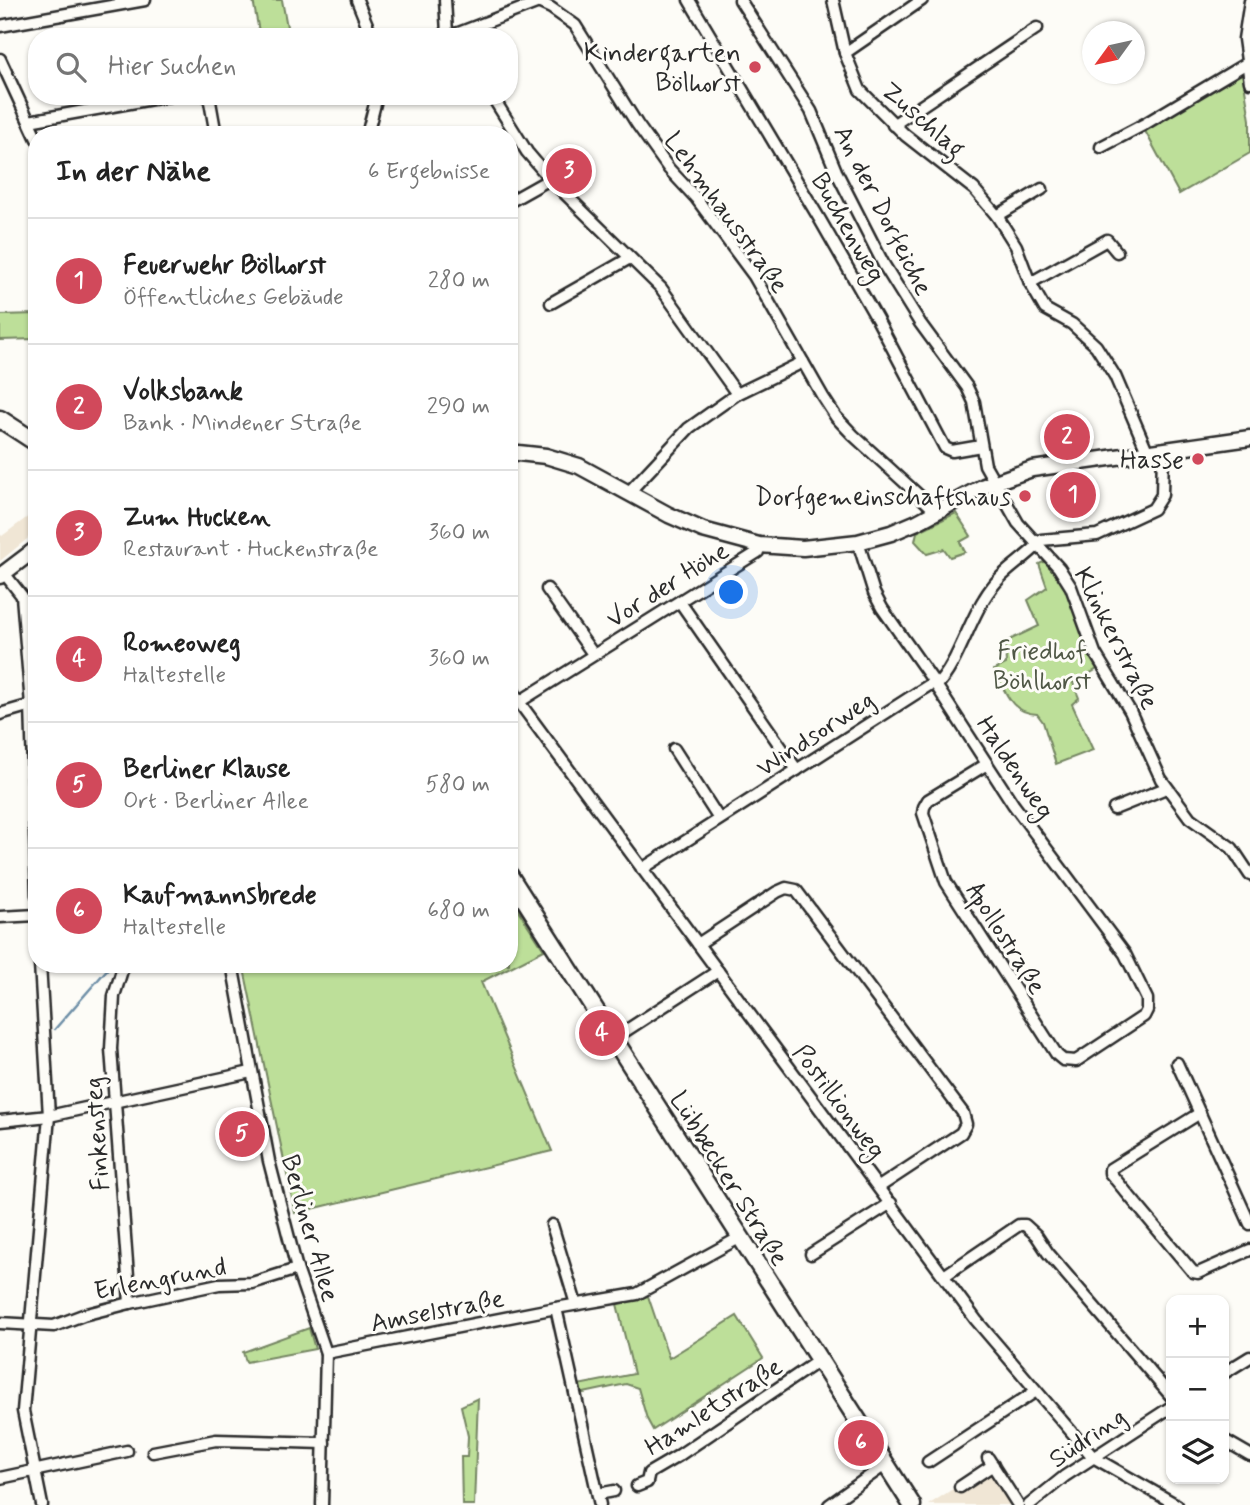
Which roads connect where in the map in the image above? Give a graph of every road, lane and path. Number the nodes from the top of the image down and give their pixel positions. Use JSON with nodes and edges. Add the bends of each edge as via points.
{"nodes":[{"id":1,"x":145,"y":0,"type":"edge"},
{"id":2,"x":356,"y":0,"type":"edge"},
{"id":3,"x":445,"y":0,"type":"edge"},
{"id":4,"x":690,"y":0,"type":"edge"},
{"id":5,"x":740,"y":0,"type":"edge"},
{"id":6,"x":833,"y":0,"type":"edge"},
{"id":7,"x":922,"y":0,"type":"edge"},
{"id":8,"x":541,"y":1,"type":"edge"},
{"id":9,"x":1250,"y":1,"type":"edge"},
{"id":10,"x":0,"y":26,"type":"edge"},
{"id":11,"x":368,"y":28,"type":"edge"},
{"id":12,"x":449,"y":28,"type":"edge"},
{"id":13,"x":469,"y":28,"type":"edge"},
{"id":14,"x":1037,"y":28,"type":"dead end"},
{"id":15,"x":845,"y":53,"type":"junction"},
{"id":16,"x":0,"y":59,"type":"edge"},
{"id":17,"x":1247,"y":63,"type":"junction"},
{"id":18,"x":1250,"y":82,"type":"edge"},
{"id":19,"x":119,"y":105,"type":"edge"},
{"id":20,"x":211,"y":105,"type":"edge"},
{"id":21,"x":375,"y":105,"type":"edge"},
{"id":22,"x":498,"y":105,"type":"edge"},
{"id":23,"x":29,"y":121,"type":"junction"},
{"id":24,"x":893,"y":124,"type":"junction"},
{"id":25,"x":31,"y":126,"type":"edge"},
{"id":26,"x":214,"y":126,"type":"edge"},
{"id":27,"x":369,"y":126,"type":"edge"},
{"id":28,"x":511,"y":126,"type":"edge"},
{"id":29,"x":518,"y":138,"type":"edge"},
{"id":30,"x":1101,"y":147,"type":"dead end"},
{"id":31,"x":550,"y":179,"type":"junction"},
{"id":32,"x":1042,"y":189,"type":"dead end"},
{"id":33,"x":518,"y":197,"type":"edge"},
{"id":34,"x":997,"y":216,"type":"junction"},
{"id":35,"x":1117,"y":252,"type":"dead end"},
{"id":36,"x":630,"y":258,"type":"junction"},
{"id":37,"x":1030,"y":284,"type":"junction"},
{"id":38,"x":551,"y":303,"type":"dead end"},
{"id":39,"x":803,"y":362,"type":"junction"},
{"id":40,"x":737,"y":394,"type":"junction"},
{"id":41,"x":0,"y":419,"type":"edge"},
{"id":42,"x":28,"y":437,"type":"edge"},
{"id":43,"x":1250,"y":438,"type":"edge"},
{"id":44,"x":981,"y":446,"type":"junction"},
{"id":45,"x":1156,"y":452,"type":"junction"},
{"id":46,"x":518,"y":453,"type":"edge"},
{"id":47,"x":994,"y":482,"type":"junction"},
{"id":48,"x":629,"y":492,"type":"junction"},
{"id":49,"x":937,"y":512,"type":"junction"},
{"id":50,"x":858,"y":542,"type":"junction"},
{"id":51,"x":1036,"y":544,"type":"junction"},
{"id":52,"x":759,"y":545,"type":"junction"},
{"id":53,"x":28,"y":555,"type":"edge"},
{"id":54,"x":2,"y":574,"type":"edge"},
{"id":55,"x":547,"y":589,"type":"dead end"},
{"id":56,"x":680,"y":602,"type":"junction"},
{"id":57,"x":593,"y":654,"type":"junction"},
{"id":58,"x":28,"y":669,"type":"edge"},
{"id":59,"x":935,"y":684,"type":"junction"},
{"id":60,"x":519,"y":702,"type":"joint"},
{"id":61,"x":28,"y":706,"type":"edge"},
{"id":62,"x":0,"y":714,"type":"edge"},
{"id":63,"x":674,"y":749,"type":"dead end"},
{"id":64,"x":987,"y":764,"type":"junction"},
{"id":65,"x":797,"y":769,"type":"junction"},
{"id":66,"x":1166,"y":788,"type":"junction"},
{"id":67,"x":1114,"y":809,"type":"dead end"},
{"id":68,"x":719,"y":819,"type":"junction"},
{"id":69,"x":642,"y":869,"type":"junction"},
{"id":70,"x":1250,"y":875,"type":"edge"},
{"id":71,"x":518,"y":890,"type":"edge"},
{"id":72,"x":28,"y":916,"type":"edge"},
{"id":73,"x":0,"y":918,"type":"edge"},
{"id":74,"x":698,"y":943,"type":"junction"},
{"id":75,"x":718,"y":971,"type":"junction"},
{"id":76,"x":41,"y":973,"type":"edge"},
{"id":77,"x":121,"y":973,"type":"edge"},
{"id":78,"x":234,"y":973,"type":"edge"},
{"id":79,"x":1147,"y":1010,"type":"joint"},
{"id":80,"x":613,"y":1039,"type":"junction"},
{"id":81,"x":1177,"y":1063,"type":"dead end"},
{"id":82,"x":251,"y":1072,"type":"junction"},
{"id":83,"x":115,"y":1102,"type":"junction"},
{"id":84,"x":1200,"y":1113,"type":"junction"},
{"id":85,"x":49,"y":1116,"type":"junction"},
{"id":86,"x":0,"y":1121,"type":"edge"},
{"id":87,"x":879,"y":1187,"type":"junction"},
{"id":88,"x":891,"y":1203,"type":"junction"},
{"id":89,"x":1250,"y":1224,"type":"edge"},
{"id":90,"x":552,"y":1225,"type":"dead end"},
{"id":91,"x":739,"y":1238,"type":"junction"},
{"id":92,"x":1250,"y":1250,"type":"edge"},
{"id":93,"x":811,"y":1254,"type":"dead end"},
{"id":94,"x":297,"y":1269,"type":"junction"},
{"id":95,"x":944,"y":1276,"type":"junction"},
{"id":96,"x":130,"y":1303,"type":"junction"},
{"id":97,"x":576,"y":1304,"type":"junction"},
{"id":98,"x":556,"y":1308,"type":"junction"},
{"id":99,"x":0,"y":1323,"type":"edge"},
{"id":100,"x":32,"y":1324,"type":"junction"},
{"id":101,"x":326,"y":1353,"type":"junction"},
{"id":102,"x":1250,"y":1357,"type":"edge"},
{"id":103,"x":818,"y":1361,"type":"junction"},
{"id":104,"x":1229,"y":1370,"type":"edge"},
{"id":105,"x":1166,"y":1390,"type":"edge"},
{"id":106,"x":1036,"y":1391,"type":"junction"},
{"id":107,"x":1166,"y":1410,"type":"edge"},
{"id":108,"x":324,"y":1443,"type":"junction"},
{"id":109,"x":1229,"y":1443,"type":"edge"},
{"id":110,"x":127,"y":1451,"type":"dead end"},
{"id":111,"x":153,"y":1452,"type":"dead end"},
{"id":112,"x":1250,"y":1455,"type":"edge"},
{"id":113,"x":1093,"y":1457,"type":"junction"},
{"id":114,"x":928,"y":1462,"type":"dead end"},
{"id":115,"x":885,"y":1465,"type":"junction"},
{"id":116,"x":34,"y":1471,"type":"junction"},
{"id":117,"x":0,"y":1478,"type":"edge"},
{"id":118,"x":637,"y":1486,"type":"dead end"},
{"id":119,"x":960,"y":1487,"type":"dead end"},
{"id":120,"x":614,"y":1491,"type":"dead end"},
{"id":121,"x":599,"y":1499,"type":"edge"},
{"id":122,"x":42,"y":1505,"type":"edge"},
{"id":123,"x":322,"y":1505,"type":"edge"},
{"id":124,"x":829,"y":1505,"type":"edge"},
{"id":125,"x":912,"y":1505,"type":"edge"},
{"id":126,"x":1018,"y":1505,"type":"edge"},
{"id":127,"x":1029,"y":1505,"type":"edge"},
{"id":128,"x":1177,"y":1505,"type":"edge"}],
"edges":[{"from":1,"to":10,"type":"street"},
{"from":2,"to":11,"type":"street"},
{"from":3,"to":12,"type":"street"},
{"from":4,"to":44,"type":"street","name":"Buchenweg","via":[[826,229],[944,448]]},
{"from":5,"to":44,"type":"street","name":"An der Dorfeiche","via":[[811,111],[884,265],[967,387]]},
{"from":6,"to":15,"type":"street","name":"Zuschlag"},
{"from":7,"to":15,"type":"street"},
{"from":8,"to":13,"type":"street"},
{"from":8,"to":39,"type":"street","name":"Lehmhausstraße","via":[[575,25],[645,136],[754,276]]},
{"from":9,"to":17,"type":"street","via":[[1244,39]]},
{"from":14,"to":24,"type":"street"},
{"from":15,"to":24,"type":"street","name":"Zuschlag","via":[[860,90]]},
{"from":16,"to":23,"type":"street"},
{"from":17,"to":18,"type":"street"},
{"from":17,"to":30,"type":"street"},
{"from":19,"to":23,"type":"street"},
{"from":20,"to":26,"type":"street"},
{"from":21,"to":27,"type":"street"},
{"from":22,"to":28,"type":"street"},
{"from":23,"to":25,"type":"street"},
{"from":24,"to":34,"type":"street","name":"Zuschlag","via":[[974,188]]},
{"from":29,"to":31,"type":"street"},
{"from":31,"to":33,"type":"street"},
{"from":31,"to":36,"type":"street"},
{"from":32,"to":34,"type":"street"},
{"from":34,"to":37,"type":"street","name":"Zuschlag","via":[[1016,246]]},
{"from":35,"to":37,"type":"street","via":[[1107,240]]},
{"from":36,"to":38,"type":"street"},
{"from":36,"to":40,"type":"street","via":[[661,288]]},
{"from":37,"to":45,"type":"street","name":"Zuschlag","via":[[1045,309],[1072,324],[1096,346]]},
{"from":39,"to":40,"type":"street"},
{"from":39,"to":49,"type":"street","name":"Lehmhausstraße","via":[[845,426]]},
{"from":40,"to":48,"type":"street","via":[[689,428]]},
{"from":41,"to":42,"type":"main road"},
{"from":43,"to":45,"type":"street"},
{"from":44,"to":47,"type":"street","name":"An der Dorfeiche"},
{"from":45,"to":47,"type":"street","via":[[1043,467]]},
{"from":45,"to":51,"type":"street","via":[[1163,495],[1153,509],[1097,535]]},
{"from":46,"to":48,"type":"street","via":[[565,460]]},
{"from":47,"to":49,"type":"street"},
{"from":47,"to":51,"type":"street","name":"Klinkerstraße"},
{"from":48,"to":52,"type":"street","via":[[703,530]]},
{"from":49,"to":50,"type":"street"},
{"from":50,"to":52,"type":"street","via":[[803,548]]},
{"from":50,"to":59,"type":"street","name":"Haldenweg","via":[[874,593]]},
{"from":51,"to":59,"type":"street","name":"Windsorweg","via":[[998,578]]},
{"from":51,"to":66,"type":"street","name":"Klinkerstraße","via":[[1072,587],[1095,653],[1130,711]]},
{"from":52,"to":56,"type":"street","name":"Vor der Höhe","via":[[758,552]]},
{"from":53,"to":54,"type":"street"},
{"from":54,"to":58,"type":"street","via":[[22,596]]},
{"from":55,"to":57,"type":"street","name":"Vor der Höhe"},
{"from":56,"to":57,"type":"street","name":"Vor der Höhe"},
{"from":56,"to":65,"type":"street"},
{"from":57,"to":60,"type":"street","name":"Vor der Höhe"},
{"from":59,"to":64,"type":"street","name":"Haldenweg"},
{"from":59,"to":65,"type":"street","name":"Windsorweg"},
{"from":60,"to":69,"type":"street","name":"Postillionweg"},
{"from":61,"to":62,"type":"street"},
{"from":63,"to":68,"type":"street"},
{"from":64,"to":79,"type":"street","name":"Haldenweg","via":[[1125,954],[1147,999]]},
{"from":64,"to":79,"type":"street","name":"Apollostraße","via":[[929,800],[923,813],[946,882],[1058,1055],[1076,1060],[1140,1020]]},
{"from":65,"to":68,"type":"street","name":"Windsorweg"},
{"from":66,"to":67,"type":"street"},
{"from":66,"to":70,"type":"street","name":"Klinkerstraße","via":[[1190,818],[1232,848]]},
{"from":68,"to":69,"type":"street","name":"Windsorweg"},
{"from":69,"to":74,"type":"street","name":"Postillionweg"},
{"from":71,"to":80,"type":"main road","name":"Lübbecker Straße"},
{"from":72,"to":73,"type":"street"},
{"from":74,"to":75,"type":"street","name":"Postillionweg"},
{"from":74,"to":87,"type":"street","via":[[777,892],[796,890],[963,1113],[966,1124],[961,1133]]},
{"from":75,"to":80,"type":"street"},
{"from":75,"to":87,"type":"street","name":"Postillionweg"},
{"from":76,"to":85,"type":"street"},
{"from":77,"to":83,"type":"street","name":"Finkensteg","via":[[111,1022]]},
{"from":78,"to":82,"type":"street","name":"Berliner Allee"},
{"from":80,"to":91,"type":"main road","name":"Lübbecker Straße"},
{"from":81,"to":84,"type":"street"},
{"from":82,"to":83,"type":"street"},
{"from":82,"to":94,"type":"street","name":"Berliner Allee"},
{"from":83,"to":85,"type":"street"},
{"from":83,"to":96,"type":"street","name":"Finkensteg"},
{"from":84,"to":89,"type":"street"},
{"from":84,"to":92,"type":"street","via":[[1110,1173],[1192,1272]]},
{"from":85,"to":86,"type":"street"},
{"from":85,"to":100,"type":"street"},
{"from":87,"to":88,"type":"street","name":"Postillionweg"},
{"from":88,"to":93,"type":"street"},
{"from":88,"to":95,"type":"street","name":"Postillionweg"},
{"from":90,"to":97,"type":"street"},
{"from":91,"to":97,"type":"street","name":"Amselstraße","via":[[644,1292]]},
{"from":91,"to":103,"type":"main road","name":"Lübbecker Straße"},
{"from":94,"to":96,"type":"street","name":"Erlengrund","via":[[252,1283],[219,1284]]},
{"from":94,"to":101,"type":"street","name":"Berliner Allee"},
{"from":95,"to":105,"type":"street","via":[[1025,1225]]},
{"from":95,"to":106,"type":"street","name":"Postillionweg"},
{"from":96,"to":100,"type":"street","name":"Erlengrund","via":[[54,1326]]},
{"from":97,"to":98,"type":"street","name":"Amselstraße"},
{"from":98,"to":101,"type":"street","name":"Amselstraße"},
{"from":98,"to":121,"type":"street"},
{"from":99,"to":100,"type":"street","name":"Erlengrund"},
{"from":100,"to":116,"type":"street","via":[[23,1411]]},
{"from":101,"to":108,"type":"street","name":"Berliner Allee"},
{"from":102,"to":104,"type":"street"},
{"from":103,"to":115,"type":"main road","name":"Lübbecker Straße"},
{"from":103,"to":118,"type":"street","name":"Hamletstraße","via":[[653,1469],[645,1484]]},
{"from":106,"to":113,"type":"street","name":"Postillionweg"},
{"from":106,"to":114,"type":"street"},
{"from":107,"to":113,"type":"street","name":"Südring"},
{"from":108,"to":111,"type":"street","via":[[216,1440]]},
{"from":108,"to":123,"type":"street","name":"Berliner Allee"},
{"from":109,"to":112,"type":"street"},
{"from":110,"to":116,"type":"street"},
{"from":113,"to":127,"type":"street","name":"Südring"},
{"from":113,"to":128,"type":"street","name":"Postillionweg"},
{"from":115,"to":124,"type":"street"},
{"from":115,"to":125,"type":"main road","name":"Lübbecker Straße"},
{"from":116,"to":117,"type":"street"},
{"from":116,"to":122,"type":"street"},
{"from":119,"to":126,"type":"street","via":[[990,1462]]},
{"from":120,"to":121,"type":"street"}]}
